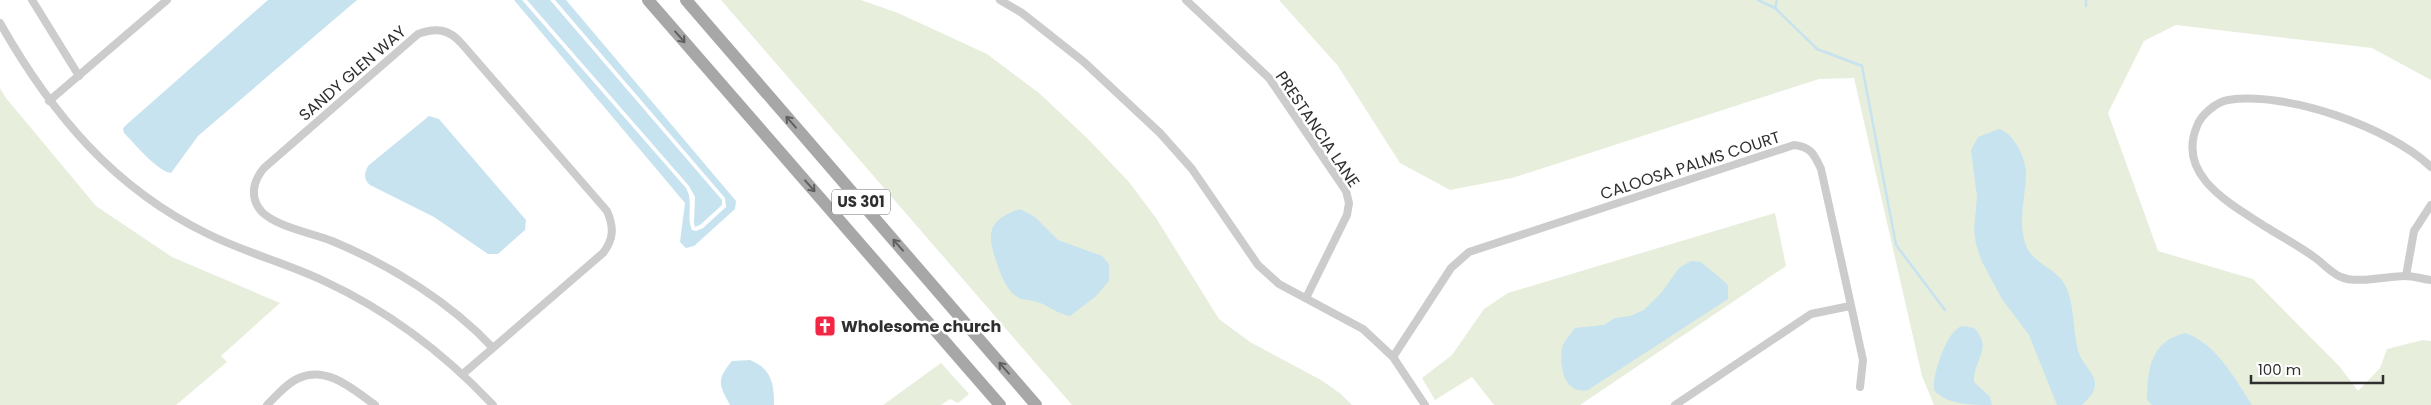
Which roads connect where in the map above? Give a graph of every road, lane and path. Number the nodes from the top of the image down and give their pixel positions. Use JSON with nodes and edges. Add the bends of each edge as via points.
{"nodes":[{"id":1,"x":32,"y":0,"type":"edge"},
{"id":2,"x":167,"y":0,"type":"edge"},
{"id":3,"x":648,"y":0,"type":"edge"},
{"id":4,"x":686,"y":0,"type":"edge"},
{"id":5,"x":1000,"y":0,"type":"edge"},
{"id":6,"x":1186,"y":0,"type":"edge"},
{"id":7,"x":0,"y":23,"type":"edge"},
{"id":8,"x":79,"y":76,"type":"junction"},
{"id":9,"x":50,"y":101,"type":"junction"},
{"id":10,"x":2431,"y":168,"type":"edge"},
{"id":11,"x":2431,"y":205,"type":"edge"},
{"id":12,"x":2406,"y":276,"type":"junction"},
{"id":13,"x":2431,"y":280,"type":"edge"},
{"id":14,"x":1306,"y":298,"type":"junction"},
{"id":15,"x":1850,"y":306,"type":"junction"},
{"id":16,"x":493,"y":348,"type":"junction"},
{"id":17,"x":1393,"y":357,"type":"junction"},
{"id":18,"x":464,"y":373,"type":"junction"},
{"id":19,"x":1860,"y":387,"type":"dead end"},
{"id":20,"x":267,"y":405,"type":"edge"},
{"id":21,"x":375,"y":405,"type":"edge"},
{"id":22,"x":493,"y":405,"type":"edge"},
{"id":23,"x":1000,"y":405,"type":"edge"},
{"id":24,"x":1036,"y":405,"type":"edge"},
{"id":25,"x":1426,"y":405,"type":"edge"},
{"id":26,"x":1675,"y":405,"type":"edge"}],
"edges":[{"from":1,"to":8,"type":"street"},
{"from":2,"to":8,"type":"street"},
{"from":3,"to":23,"type":"main road","number":"US 301","one_way":true},
{"from":24,"to":4,"type":"main road","name":"US 301","number":"US 301","one_way":true},
{"from":5,"to":14,"type":"street","via":[[1084,62],[1160,133],[1192,169],[1258,265],[1279,284]]},
{"from":6,"to":14,"type":"street","name":"PRESTANCIA LANE","via":[[1269,78],[1346,191],[1347,215]]},
{"from":7,"to":9,"type":"street"},
{"from":8,"to":9,"type":"street"},
{"from":9,"to":18,"type":"street","via":[[91,149],[126,181],[166,209],[208,234],[323,280],[367,303],[407,327]]},
{"from":10,"to":12,"type":"street","via":[[2384,136],[2339,116],[2293,104],[2225,100],[2198,122],[2192,138],[2192,156],[2200,175],[2212,188],[2334,273],[2343,278]]},
{"from":11,"to":12,"type":"street","via":[[2414,231]]},
{"from":12,"to":13,"type":"street"},
{"from":14,"to":17,"type":"street","via":[[1362,329]]},
{"from":15,"to":17,"type":"street","name":"CALOOSA PALMS COURT","via":[[1821,169],[1814,152],[1805,146],[1794,145],[1470,252],[1451,268]]},
{"from":15,"to":19,"type":"street","name":"CALOOSA PALMS COURT","via":[[1863,360]]},
{"from":15,"to":26,"type":"street","via":[[1811,314]]},
{"from":16,"to":16,"type":"street","name":"SANDY GLEN WAY","via":[[464,320],[385,268],[263,213],[256,204],[253,190],[256,176],[264,168],[418,34],[430,30],[444,30],[454,35],[607,211],[612,222],[610,244],[603,253]]},
{"from":16,"to":18,"type":"street","name":"SANDY GLEN WAY"},
{"from":17,"to":25,"type":"street"},
{"from":18,"to":22,"type":"street"},
{"from":20,"to":21,"type":"street","via":[[299,378],[312,374],[329,376]]}]}
